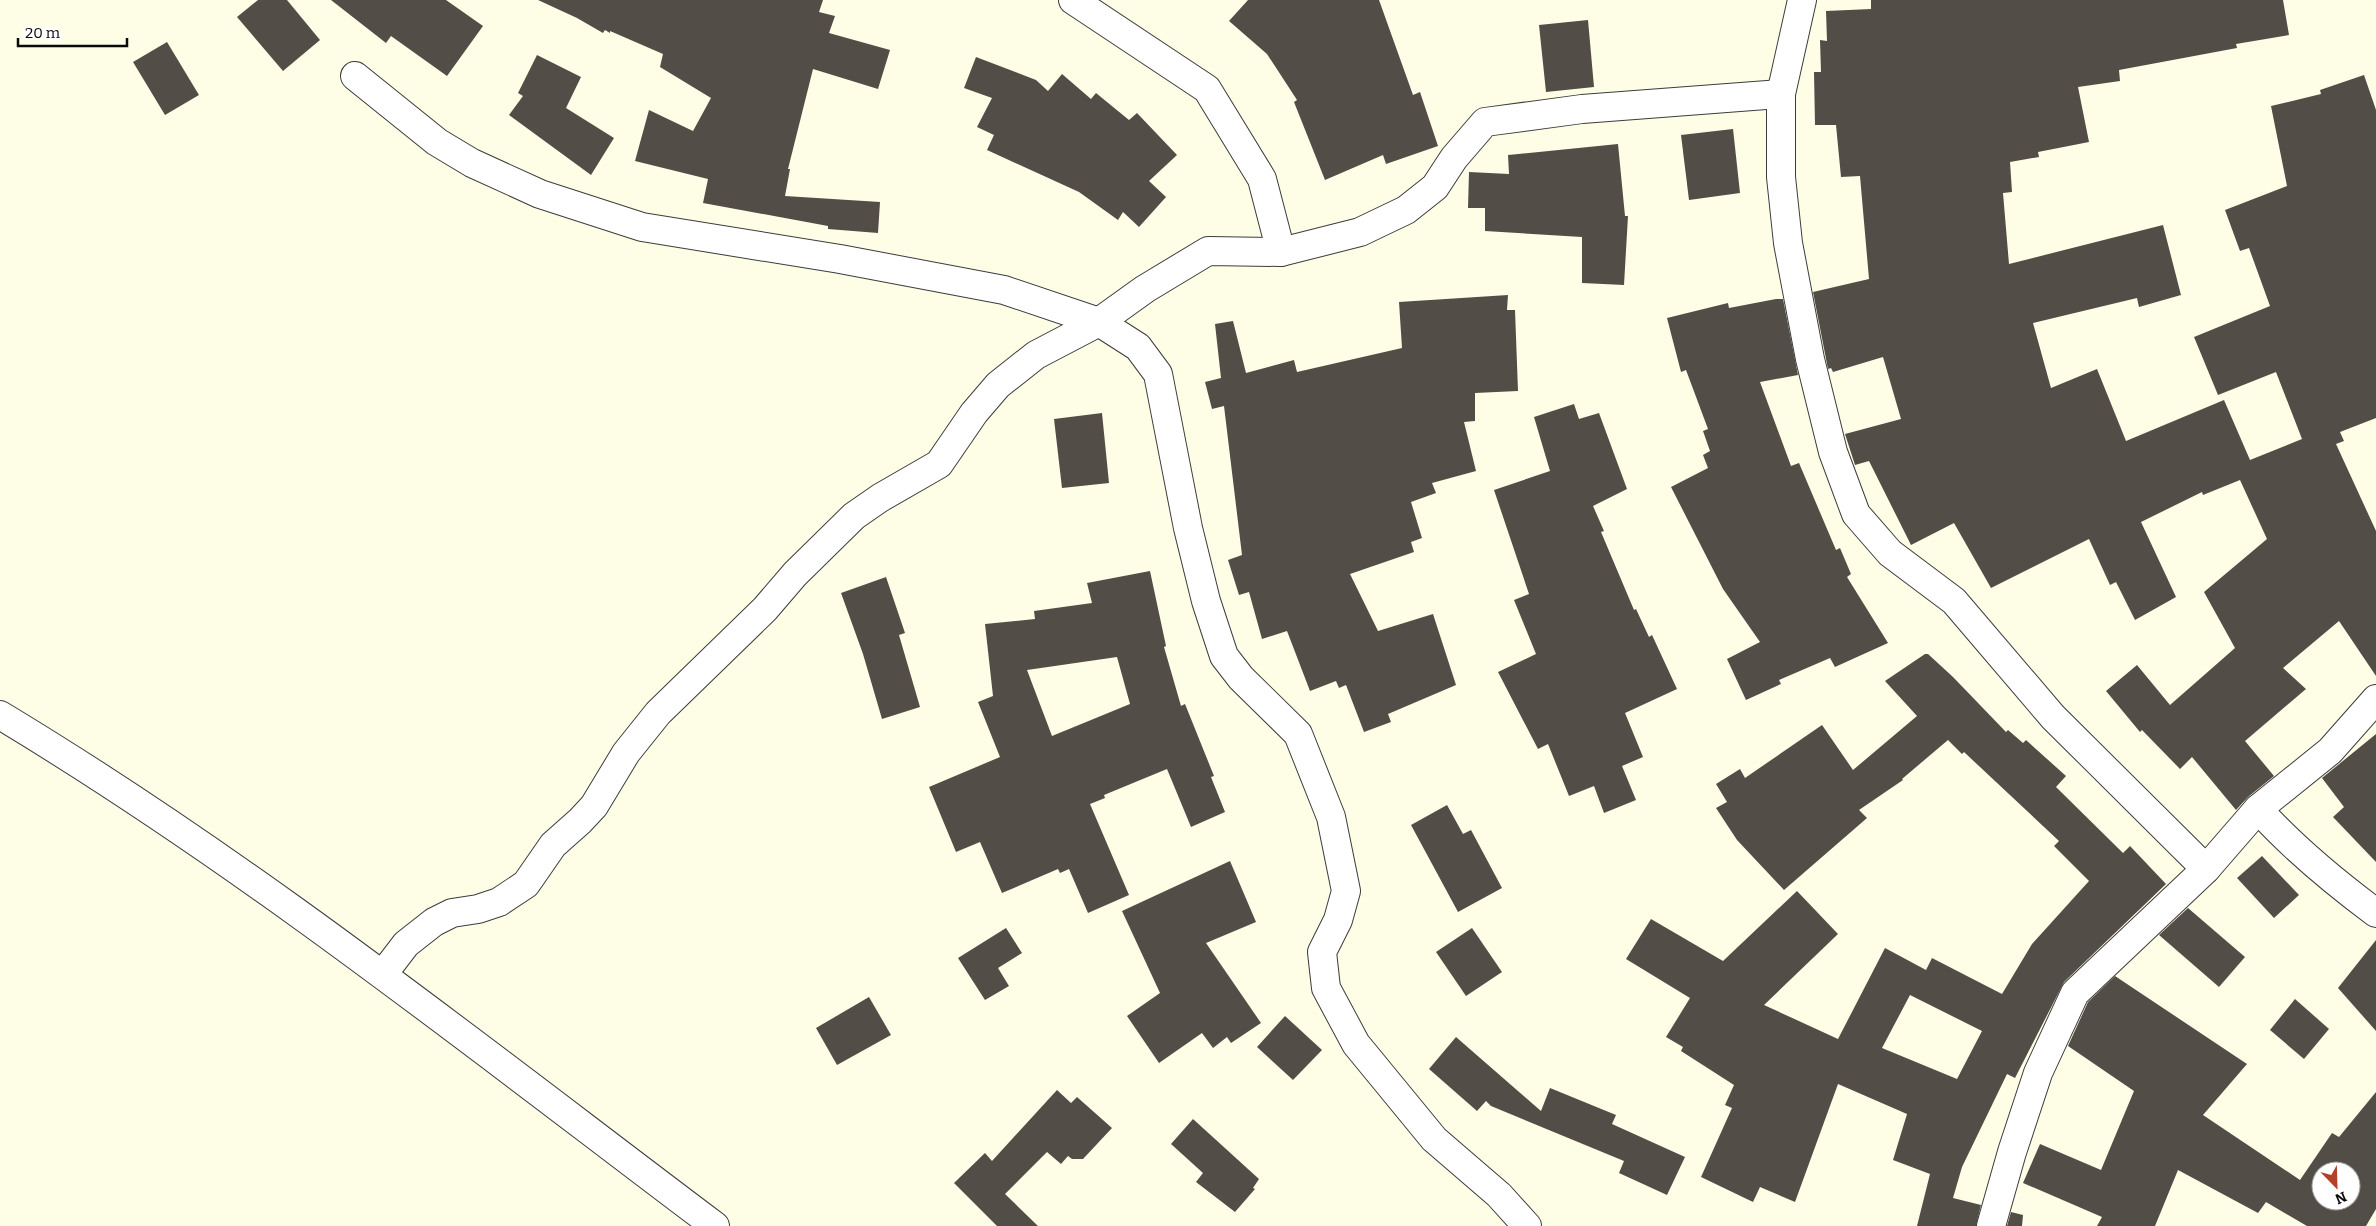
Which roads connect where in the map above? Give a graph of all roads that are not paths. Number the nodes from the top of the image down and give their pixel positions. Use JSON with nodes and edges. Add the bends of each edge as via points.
{"nodes":[{"id":1,"x":1073,"y":0,"type":"edge"},
{"id":2,"x":1802,"y":0,"type":"edge"},
{"id":3,"x":355,"y":76,"type":"dead end"},
{"id":4,"x":1781,"y":94,"type":"junction"},
{"id":5,"x":1281,"y":252,"type":"junction"},
{"id":6,"x":1099,"y":322,"type":"junction"},
{"id":7,"x":2376,"y":699,"type":"edge"},
{"id":8,"x":0,"y":715,"type":"edge"},
{"id":9,"x":2258,"y":809,"type":"junction"},
{"id":10,"x":2206,"y":869,"type":"junction"},
{"id":11,"x":2376,"y":913,"type":"edge"},
{"id":12,"x":382,"y":974,"type":"junction"},
{"id":13,"x":715,"y":1226,"type":"edge"},
{"id":14,"x":1527,"y":1226,"type":"edge"},
{"id":15,"x":1991,"y":1226,"type":"edge"}],
"edges":[{"from":1,"to":5,"type":"street","via":[[1207,89],[1262,179]]},
{"from":2,"to":4,"type":"street"},
{"from":3,"to":6,"type":"street","via":[[437,142],[472,163],[540,194],[642,227],[1004,290]]},
{"from":4,"to":5,"type":"street","via":[[1582,109],[1485,122],[1454,158],[1435,187],[1406,210],[1360,232]]},
{"from":4,"to":10,"type":"street","via":[[1781,177],[1788,244],[1810,360],[1833,452],[1856,514],[1890,553],[1954,601],[2052,717]]},
{"from":5,"to":6,"type":"street","via":[[1208,251],[1145,289]]},
{"from":6,"to":12,"type":"street","via":[[1036,355],[998,385],[939,464],[854,516],[812,556],[765,609],[658,713],[626,753],[594,806],[553,844],[526,884],[499,902],[452,913],[434,922],[406,944]]},
{"from":6,"to":14,"type":"street","via":[[1138,347],[1158,374],[1188,528],[1224,656],[1241,678],[1298,734],[1330,817],[1346,891],[1338,920],[1322,952],[1326,988],[1356,1044],[1434,1139],[1500,1195]]},
{"from":7,"to":9,"type":"street","via":[[2330,751]]},
{"from":8,"to":12,"type":"street","via":[[90,769]]},
{"from":9,"to":10,"type":"street"},
{"from":9,"to":11,"type":"street","via":[[2288,842]]},
{"from":10,"to":15,"type":"street","via":[[2076,993],[2038,1073]]},
{"from":12,"to":13,"type":"street"}]}
